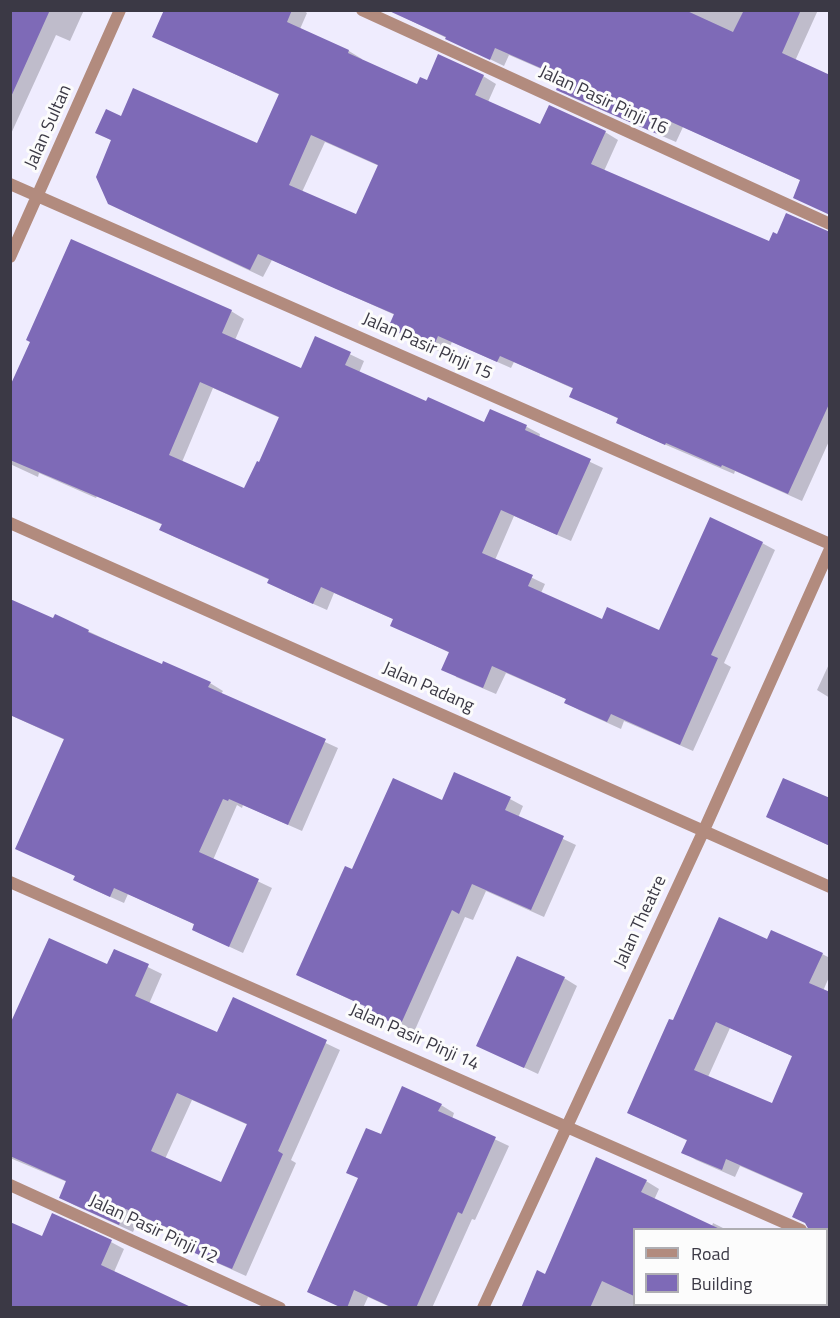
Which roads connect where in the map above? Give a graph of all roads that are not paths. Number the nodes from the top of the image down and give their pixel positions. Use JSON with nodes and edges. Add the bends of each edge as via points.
{"nodes":[{"id":1,"x":120,"y":10,"type":"edge"},
{"id":2,"x":362,"y":10,"type":"edge"},
{"id":3,"x":10,"y":184,"type":"edge"},
{"id":4,"x":38,"y":196,"type":"junction"},
{"id":5,"x":830,"y":224,"type":"edge"},
{"id":6,"x":10,"y":258,"type":"edge"},
{"id":7,"x":10,"y":523,"type":"edge"},
{"id":8,"x":830,"y":544,"type":"edge"},
{"id":9,"x":830,"y":549,"type":"edge"},
{"id":10,"x":704,"y":830,"type":"junction"},
{"id":11,"x":10,"y":882,"type":"edge"},
{"id":12,"x":830,"y":887,"type":"edge"},
{"id":13,"x":567,"y":1125,"type":"junction"},
{"id":14,"x":10,"y":1185,"type":"edge"},
{"id":15,"x":797,"y":1228,"type":"edge"},
{"id":16,"x":280,"y":1308,"type":"edge"},
{"id":17,"x":483,"y":1308,"type":"edge"}],
"edges":[{"from":1,"to":4,"type":"street","name":"Jalan Sultan"},
{"from":2,"to":5,"type":"street","name":"Jalan Pasir Pinji 16"},
{"from":3,"to":4,"type":"street","name":"Jalan Pasir Pinji 15"},
{"from":4,"to":6,"type":"street","name":"Jalan Sultan"},
{"from":4,"to":8,"type":"street","name":"Jalan Pasir Pinji 15"},
{"from":7,"to":10,"type":"street","name":"Jalan Padang"},
{"from":9,"to":10,"type":"street","name":"Jalan Theatre"},
{"from":10,"to":12,"type":"street","name":"Jalan Padang"},
{"from":10,"to":13,"type":"street","name":"Jalan Theatre"},
{"from":11,"to":13,"type":"street","name":"Jalan Pasir Pinji 14"},
{"from":13,"to":15,"type":"street","name":"Jalan Pasir Pinji 14"},
{"from":13,"to":17,"type":"street","name":"Jalan Theatre"},
{"from":14,"to":16,"type":"street","name":"Jalan Pasir Pinji 12"}]}
